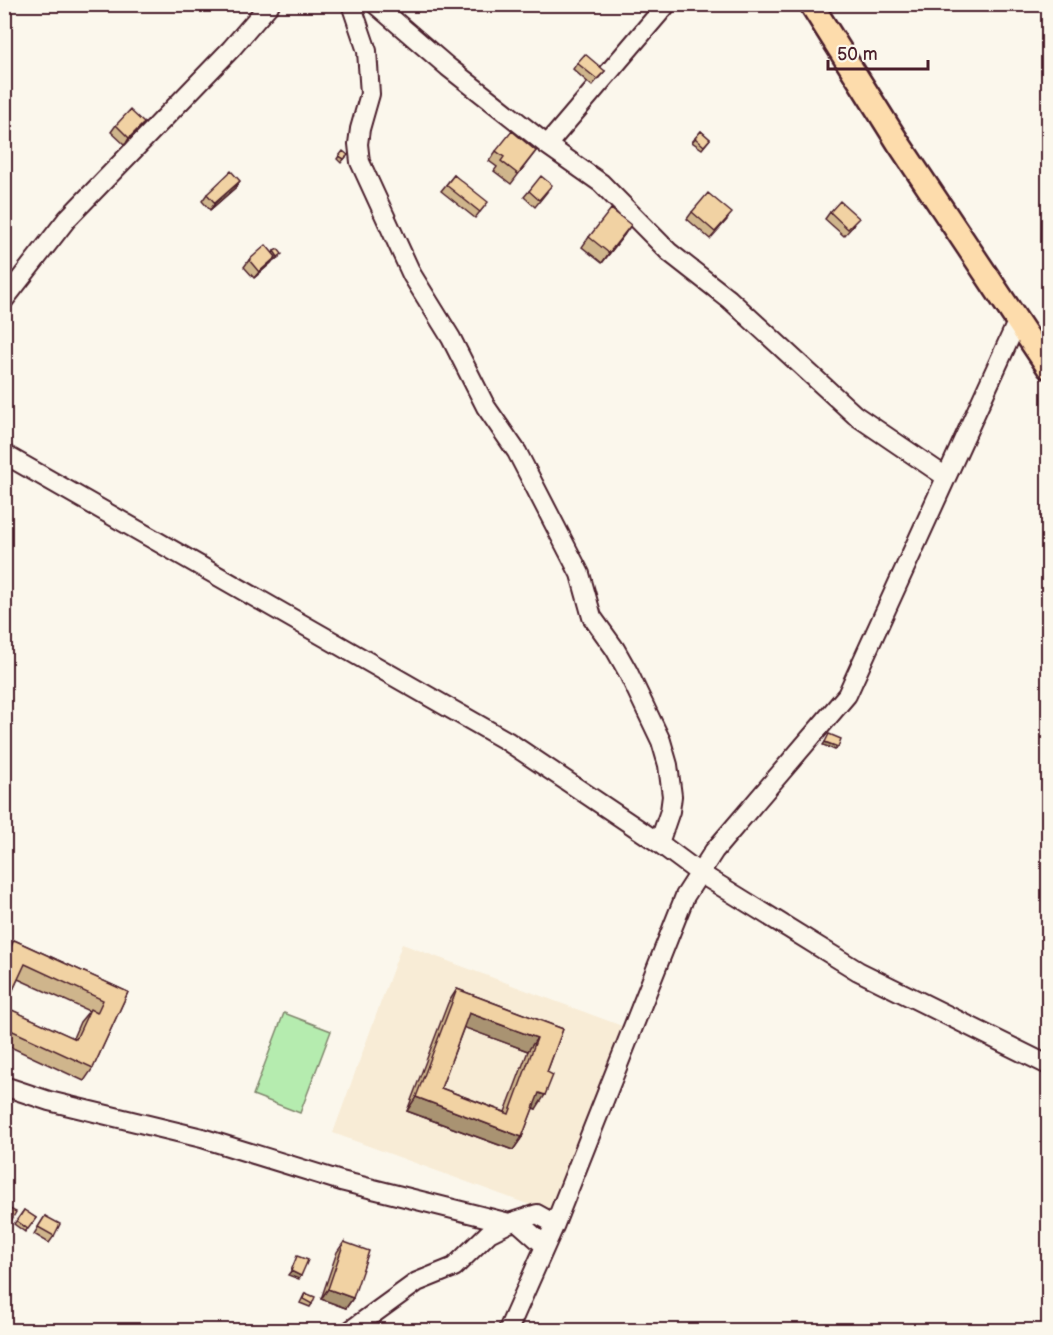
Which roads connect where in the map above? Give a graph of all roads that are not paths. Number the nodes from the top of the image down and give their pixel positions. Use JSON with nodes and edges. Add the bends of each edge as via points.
{"nodes":[{"id":1,"x":270,"y":4,"type":"edge"},
{"id":2,"x":351,"y":4,"type":"edge"},
{"id":3,"x":375,"y":4,"type":"edge"},
{"id":4,"x":667,"y":4,"type":"edge"},
{"id":5,"x":811,"y":4,"type":"edge"},
{"id":6,"x":547,"y":145,"type":"junction"},
{"id":7,"x":4,"y":300,"type":"edge"},
{"id":8,"x":1018,"y":320,"type":"junction"},
{"id":9,"x":1048,"y":367,"type":"edge"},
{"id":10,"x":4,"y":454,"type":"edge"},
{"id":11,"x":946,"y":477,"type":"junction"},
{"id":12,"x":659,"y":843,"type":"junction"},
{"id":13,"x":699,"y":873,"type":"junction"},
{"id":14,"x":1048,"y":1065,"type":"edge"},
{"id":15,"x":4,"y":1086,"type":"edge"},
{"id":16,"x":513,"y":1222,"type":"junction"},
{"id":17,"x":555,"y":1224,"type":"junction"},
{"id":18,"x":544,"y":1245,"type":"junction"},
{"id":19,"x":351,"y":1330,"type":"edge"},
{"id":20,"x":508,"y":1330,"type":"edge"}],
"edges":[{"from":1,"to":7,"type":"street","via":[[68,219]]},
{"from":2,"to":12,"type":"street","via":[[367,51],[370,94],[360,129],[360,162],[412,274],[486,407],[518,452],[580,574],[592,617],[615,648],[661,741],[672,796]]},
{"from":3,"to":6,"type":"street"},
{"from":4,"to":6,"type":"street"},
{"from":5,"to":8,"type":"main road","via":[[899,144]]},
{"from":6,"to":11,"type":"street","via":[[601,183],[669,252],[729,299],[855,415]]},
{"from":8,"to":9,"type":"main road"},
{"from":8,"to":11,"type":"street"},
{"from":10,"to":12,"type":"street","via":[[507,741]]},
{"from":11,"to":13,"type":"street","via":[[847,695]]},
{"from":12,"to":13,"type":"street"},
{"from":13,"to":14,"type":"street","via":[[858,971]]},
{"from":13,"to":17,"type":"street","via":[[685,896]]},
{"from":15,"to":16,"type":"street","via":[[49,1101],[202,1138],[341,1180]]},
{"from":16,"to":17,"type":"street","via":[[537,1214]]},
{"from":16,"to":18,"type":"street"},
{"from":16,"to":19,"type":"street","via":[[489,1233],[454,1267],[417,1282]]},
{"from":17,"to":18,"type":"street"},
{"from":18,"to":20,"type":"street"}]}
